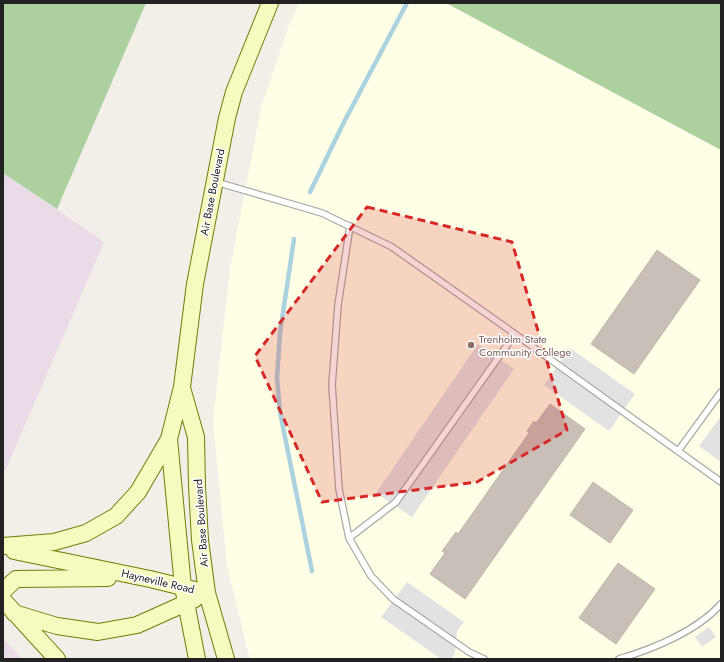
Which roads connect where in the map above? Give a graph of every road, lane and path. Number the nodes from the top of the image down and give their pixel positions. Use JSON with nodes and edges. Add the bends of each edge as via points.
{"nodes":[{"id":1,"x":270,"y":3,"type":"edge"},
{"id":2,"x":214,"y":182,"type":"junction"},
{"id":3,"x":350,"y":226,"type":"junction"},
{"id":4,"x":515,"y":334,"type":"junction"},
{"id":5,"x":182,"y":387,"type":"junction"},
{"id":6,"x":721,"y":392,"type":"edge"},
{"id":7,"x":169,"y":439,"type":"junction"},
{"id":8,"x":678,"y":451,"type":"junction"},
{"id":9,"x":720,"y":481,"type":"edge"},
{"id":10,"x":350,"y":538,"type":"junction"},
{"id":11,"x":3,"y":547,"type":"edge"},
{"id":12,"x":150,"y":579,"type":"junction"},
{"id":13,"x":3,"y":591,"type":"edge"},
{"id":14,"x":208,"y":593,"type":"junction"},
{"id":15,"x":185,"y":595,"type":"junction"},
{"id":16,"x":3,"y":600,"type":"edge"},
{"id":17,"x":721,"y":604,"type":"edge"},
{"id":18,"x":14,"y":613,"type":"junction"},
{"id":19,"x":57,"y":659,"type":"edge"},
{"id":20,"x":197,"y":659,"type":"edge"},
{"id":21,"x":226,"y":659,"type":"edge"},
{"id":22,"x":484,"y":659,"type":"edge"},
{"id":23,"x":619,"y":659,"type":"edge"}],
"edges":[{"from":1,"to":2,"type":"street","name":"Air Base Boulevard","via":[[234,92]]},
{"from":2,"to":3,"type":"lane","via":[[322,213]]},
{"from":2,"to":5,"type":"street","name":"Air Base Boulevard","via":[[195,284]]},
{"from":3,"to":4,"type":"lane","via":[[392,247]]},
{"from":3,"to":10,"type":"lane","via":[[338,305],[332,385],[339,489]]},
{"from":4,"to":8,"type":"lane"},
{"from":4,"to":10,"type":"lane","via":[[396,502]]},
{"from":5,"to":7,"type":"street","name":"Air Base Boulevard"},
{"from":5,"to":14,"type":"street","name":"Air Base Boulevard","via":[[196,437],[200,540]]},
{"from":6,"to":8,"type":"lane"},
{"from":7,"to":11,"type":"street","via":[[138,492],[116,516],[86,533],[54,542]]},
{"from":7,"to":15,"type":"street","name":"Air Base Boulevard"},
{"from":8,"to":9,"type":"lane"},
{"from":10,"to":22,"type":"lane","via":[[371,576],[393,599],[469,652]]},
{"from":11,"to":12,"type":"street","name":"Hayneville Road"},
{"from":12,"to":13,"type":"street","via":[[16,579]]},
{"from":12,"to":15,"type":"street","name":"Hayneville Road"},
{"from":14,"to":15,"type":"street","name":"Hayneville Road"},
{"from":14,"to":21,"type":"street","name":"Air Base Boulevard"},
{"from":15,"to":18,"type":"street","name":"Hayneville Road","via":[[168,610],[137,625],[98,632],[57,626]]},
{"from":15,"to":20,"type":"street","name":"Air Base Boulevard"},
{"from":16,"to":18,"type":"street"},
{"from":17,"to":23,"type":"lane","via":[[714,612],[679,636],[643,652]]},
{"from":18,"to":19,"type":"street"}]}
